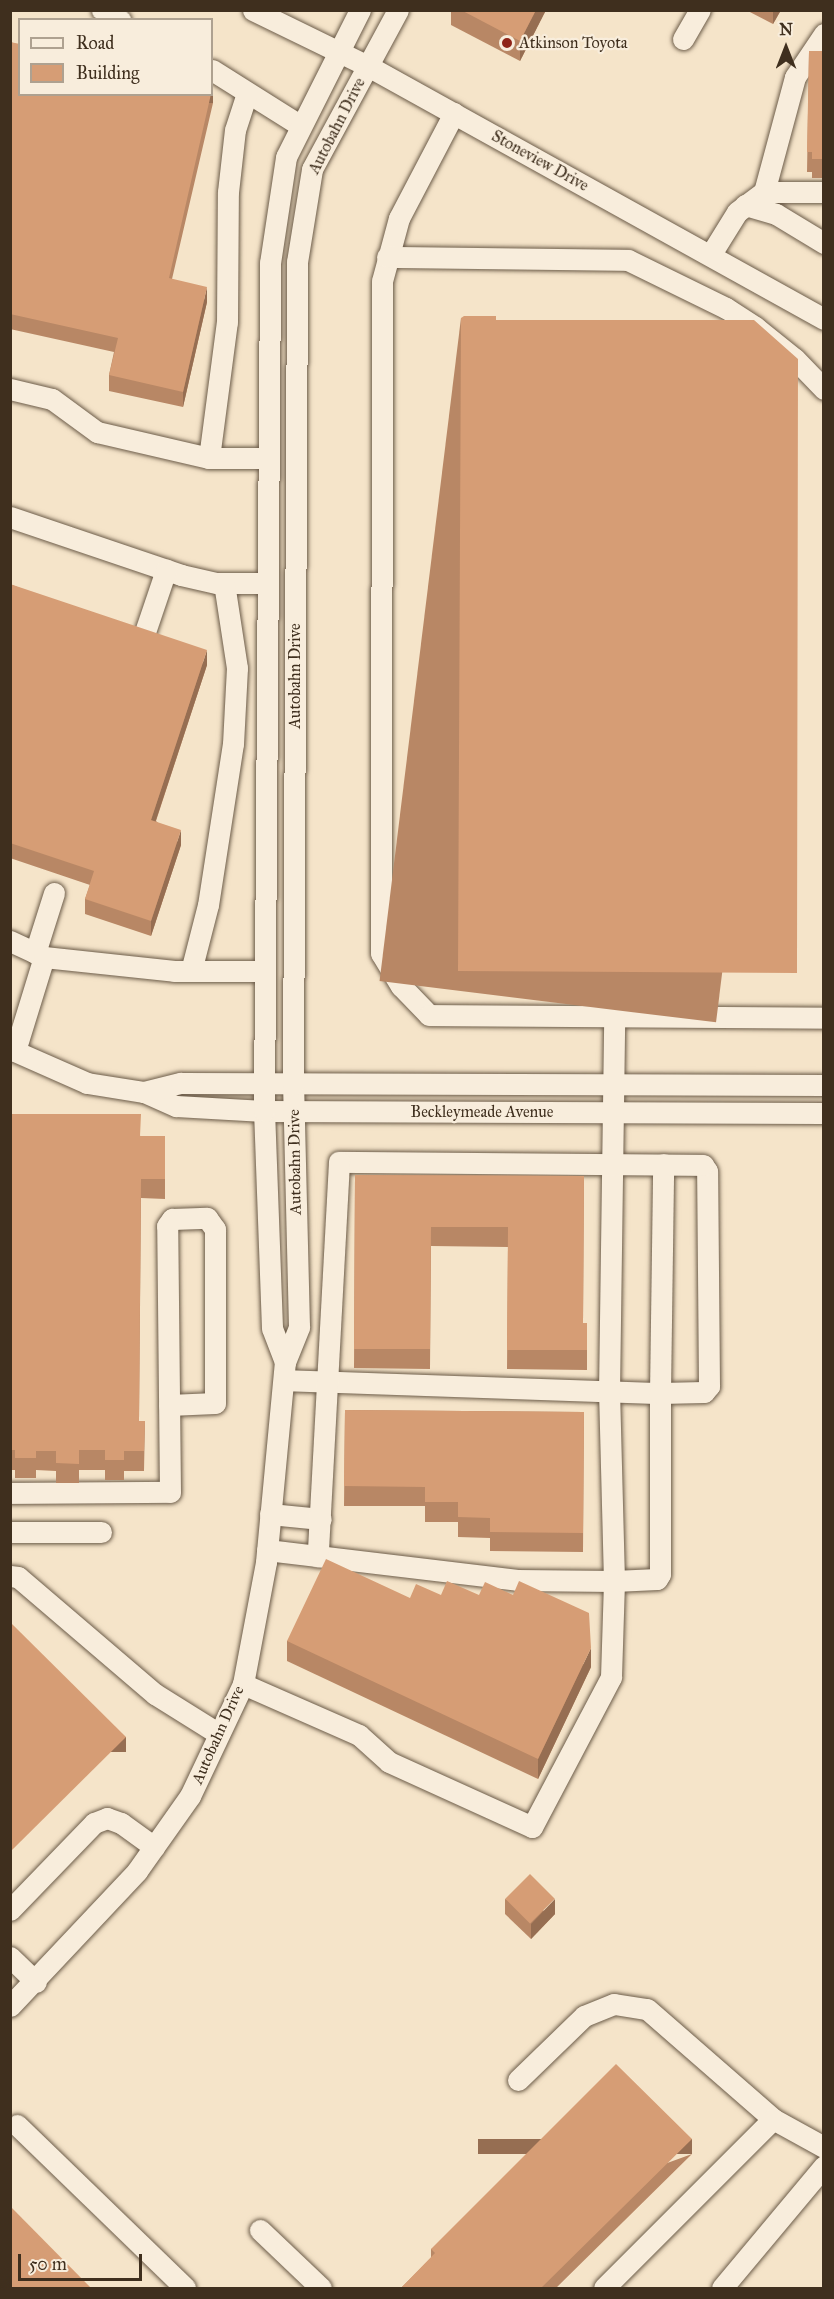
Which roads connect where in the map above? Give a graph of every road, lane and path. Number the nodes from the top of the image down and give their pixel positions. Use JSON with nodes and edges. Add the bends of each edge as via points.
{"nodes":[{"id":1,"x":102,"y":10,"type":"edge"},
{"id":2,"x":253,"y":10,"type":"edge"},
{"id":3,"x":360,"y":10,"type":"edge"},
{"id":4,"x":398,"y":10,"type":"edge"},
{"id":5,"x":700,"y":10,"type":"edge"},
{"id":6,"x":116,"y":18,"type":"edge"},
{"id":7,"x":824,"y":34,"type":"edge"},
{"id":8,"x":683,"y":39,"type":"dead end"},
{"id":9,"x":338,"y":53,"type":"junction"},
{"id":10,"x":368,"y":66,"type":"junction"},
{"id":11,"x":213,"y":71,"type":"edge"},
{"id":12,"x":247,"y":93,"type":"junction"},
{"id":13,"x":454,"y":113,"type":"junction"},
{"id":14,"x":301,"y":126,"type":"junction"},
{"id":15,"x":764,"y":192,"type":"junction"},
{"id":16,"x":824,"y":192,"type":"edge"},
{"id":17,"x":745,"y":205,"type":"junction"},
{"id":18,"x":824,"y":243,"type":"edge"},
{"id":19,"x":711,"y":254,"type":"junction"},
{"id":20,"x":387,"y":257,"type":"junction"},
{"id":21,"x":824,"y":319,"type":"edge"},
{"id":22,"x":10,"y":388,"type":"edge"},
{"id":23,"x":824,"y":389,"type":"edge"},
{"id":24,"x":209,"y":458,"type":"junction"},
{"id":25,"x":269,"y":458,"type":"junction"},
{"id":26,"x":10,"y":517,"type":"edge"},
{"id":27,"x":166,"y":570,"type":"junction"},
{"id":28,"x":224,"y":583,"type":"junction"},
{"id":29,"x":268,"y":583,"type":"junction"},
{"id":30,"x":144,"y":635,"type":"edge"},
{"id":31,"x":54,"y":893,"type":"dead end"},
{"id":32,"x":10,"y":941,"type":"edge"},
{"id":33,"x":39,"y":955,"type":"junction"},
{"id":34,"x":191,"y":971,"type":"junction"},
{"id":35,"x":265,"y":971,"type":"junction"},
{"id":36,"x":614,"y":1016,"type":"junction"},
{"id":37,"x":824,"y":1018,"type":"edge"},
{"id":38,"x":13,"y":1050,"type":"edge"},
{"id":39,"x":264,"y":1084,"type":"junction"},
{"id":40,"x":293,"y":1084,"type":"junction"},
{"id":41,"x":614,"y":1084,"type":"junction"},
{"id":42,"x":824,"y":1084,"type":"edge"},
{"id":43,"x":144,"y":1092,"type":"junction"},
{"id":44,"x":264,"y":1112,"type":"junction"},
{"id":45,"x":294,"y":1112,"type":"junction"},
{"id":46,"x":615,"y":1113,"type":"junction"},
{"id":47,"x":824,"y":1113,"type":"edge"},
{"id":48,"x":614,"y":1164,"type":"junction"},
{"id":49,"x":663,"y":1164,"type":"junction"},
{"id":50,"x":285,"y":1371,"type":"junction"},
{"id":51,"x":329,"y":1384,"type":"junction"},
{"id":52,"x":609,"y":1392,"type":"junction"},
{"id":53,"x":660,"y":1393,"type":"junction"},
{"id":54,"x":169,"y":1405,"type":"junction"},
{"id":55,"x":10,"y":1493,"type":"edge"},
{"id":56,"x":270,"y":1514,"type":"junction"},
{"id":57,"x":321,"y":1519,"type":"junction"},
{"id":58,"x":10,"y":1532,"type":"edge"},
{"id":59,"x":101,"y":1532,"type":"dead end"},
{"id":60,"x":267,"y":1550,"type":"junction"},
{"id":61,"x":318,"y":1556,"type":"junction"},
{"id":62,"x":10,"y":1576,"type":"edge"},
{"id":63,"x":614,"y":1581,"type":"junction"},
{"id":64,"x":243,"y":1684,"type":"junction"},
{"id":65,"x":219,"y":1734,"type":"junction"},
{"id":66,"x":154,"y":1847,"type":"junction"},
{"id":67,"x":10,"y":1910,"type":"edge"},
{"id":68,"x":10,"y":1957,"type":"edge"},
{"id":69,"x":36,"y":1982,"type":"junction"},
{"id":70,"x":10,"y":2006,"type":"edge"},
{"id":71,"x":518,"y":2080,"type":"dead end"},
{"id":72,"x":773,"y":2119,"type":"junction"},
{"id":73,"x":17,"y":2125,"type":"dead end"},
{"id":74,"x":824,"y":2147,"type":"edge"},
{"id":75,"x":824,"y":2166,"type":"edge"},
{"id":76,"x":260,"y":2230,"type":"dead end"},
{"id":77,"x":185,"y":2289,"type":"edge"},
{"id":78,"x":321,"y":2289,"type":"edge"},
{"id":79,"x":604,"y":2289,"type":"edge"},
{"id":80,"x":722,"y":2289,"type":"edge"}],
"edges":[{"from":1,"to":6,"type":"street"},
{"from":2,"to":9,"type":"street","name":"Stoneview Drive"},
{"from":3,"to":9,"type":"street","name":"Autobahn Drive"},
{"from":4,"to":10,"type":"street","name":"Autobahn Drive"},
{"from":5,"to":8,"type":"street"},
{"from":7,"to":15,"type":"street","via":[[795,77]]},
{"from":9,"to":10,"type":"street","name":"Stoneview Drive"},
{"from":9,"to":14,"type":"street","name":"Autobahn Drive"},
{"from":10,"to":13,"type":"street","name":"Stoneview Drive"},
{"from":10,"to":40,"type":"street","name":"Autobahn Drive","via":[[312,169],[297,262]]},
{"from":11,"to":12,"type":"street"},
{"from":12,"to":14,"type":"street"},
{"from":12,"to":24,"type":"street","via":[[235,130],[228,192],[227,322]]},
{"from":13,"to":19,"type":"street","name":"Stoneview Drive"},
{"from":13,"to":20,"type":"street","via":[[399,218]]},
{"from":14,"to":25,"type":"street","name":"Autobahn Drive","via":[[286,157],[270,263]]},
{"from":15,"to":16,"type":"street"},
{"from":15,"to":17,"type":"street"},
{"from":17,"to":18,"type":"street","via":[[776,214]]},
{"from":17,"to":19,"type":"street"},
{"from":19,"to":21,"type":"street","name":"Stoneview Drive"},
{"from":20,"to":23,"type":"street","via":[[628,260],[755,327]]},
{"from":20,"to":36,"type":"street","via":[[382,292],[381,953],[401,986],[429,1015]]},
{"from":22,"to":24,"type":"street","via":[[52,399],[97,432]]},
{"from":24,"to":25,"type":"street"},
{"from":25,"to":29,"type":"street","name":"Autobahn Drive"},
{"from":26,"to":27,"type":"street"},
{"from":27,"to":28,"type":"street"},
{"from":27,"to":30,"type":"street"},
{"from":28,"to":29,"type":"street"},
{"from":28,"to":34,"type":"street","via":[[237,668],[233,744],[208,905]]},
{"from":29,"to":35,"type":"street","name":"Autobahn Drive"},
{"from":31,"to":33,"type":"street"},
{"from":32,"to":33,"type":"street"},
{"from":33,"to":34,"type":"street"},
{"from":33,"to":38,"type":"street"},
{"from":34,"to":35,"type":"street"},
{"from":35,"to":39,"type":"street","name":"Autobahn Drive"},
{"from":36,"to":37,"type":"street"},
{"from":36,"to":41,"type":"street"},
{"from":38,"to":43,"type":"street","name":"Beckleymeade Avenue","via":[[87,1083]]},
{"from":39,"to":40,"type":"street","name":"Beckleymeade Avenue"},
{"from":39,"to":43,"type":"street","name":"Beckleymeade Avenue","via":[[181,1083]]},
{"from":39,"to":44,"type":"street","name":"Autobahn Drive"},
{"from":40,"to":41,"type":"street","name":"Beckleymeade Avenue"},
{"from":40,"to":45,"type":"street","name":"Autobahn Drive"},
{"from":41,"to":42,"type":"street","name":"Beckleymeade Avenue"},
{"from":41,"to":46,"type":"street"},
{"from":43,"to":44,"type":"street","name":"Beckleymeade Avenue","via":[[176,1107]]},
{"from":44,"to":45,"type":"street","name":"Beckleymeade Avenue"},
{"from":44,"to":50,"type":"street","name":"Autobahn Drive","via":[[272,1328]]},
{"from":45,"to":46,"type":"street","name":"Beckleymeade Avenue"},
{"from":45,"to":50,"type":"street","name":"Autobahn Drive","via":[[299,1327]]},
{"from":46,"to":47,"type":"street","name":"Beckleymeade Avenue"},
{"from":46,"to":48,"type":"street"},
{"from":48,"to":49,"type":"street"},
{"from":48,"to":51,"type":"street","via":[[339,1162]]},
{"from":48,"to":52,"type":"street"},
{"from":49,"to":53,"type":"street"},
{"from":49,"to":53,"type":"street","via":[[703,1165],[707,1171],[709,1386],[704,1392]]},
{"from":50,"to":51,"type":"street"},
{"from":50,"to":56,"type":"street","name":"Autobahn Drive"},
{"from":51,"to":52,"type":"street"},
{"from":51,"to":57,"type":"street"},
{"from":52,"to":53,"type":"street"},
{"from":52,"to":63,"type":"street"},
{"from":53,"to":63,"type":"street","via":[[660,1574],[657,1580]]},
{"from":54,"to":54,"type":"street","via":[[167,1226],[172,1219],[207,1218],[215,1229],[215,1403]]},
{"from":54,"to":55,"type":"street","via":[[170,1492]]},
{"from":56,"to":57,"type":"street"},
{"from":56,"to":60,"type":"street","name":"Autobahn Drive"},
{"from":57,"to":61,"type":"street"},
{"from":58,"to":59,"type":"street"},
{"from":60,"to":61,"type":"street"},
{"from":60,"to":64,"type":"street","name":"Autobahn Drive"},
{"from":61,"to":63,"type":"street","via":[[517,1580]]},
{"from":62,"to":65,"type":"street","via":[[18,1577],[154,1694]]},
{"from":63,"to":64,"type":"street","via":[[611,1677],[532,1827],[389,1762],[359,1735]]},
{"from":64,"to":65,"type":"street","name":"Autobahn Drive"},
{"from":65,"to":66,"type":"street","name":"Autobahn Drive","via":[[190,1796]]},
{"from":66,"to":67,"type":"street","via":[[121,1823],[107,1818],[94,1823]]},
{"from":66,"to":69,"type":"street","name":"Autobahn Drive"},
{"from":68,"to":69,"type":"street"},
{"from":69,"to":70,"type":"street","name":"Autobahn Drive"},
{"from":71,"to":72,"type":"street","via":[[584,2016],[614,2004],[647,2009]]},
{"from":72,"to":74,"type":"street"},
{"from":72,"to":79,"type":"street"},
{"from":73,"to":77,"type":"street"},
{"from":75,"to":80,"type":"street"},
{"from":76,"to":78,"type":"street"}]}
